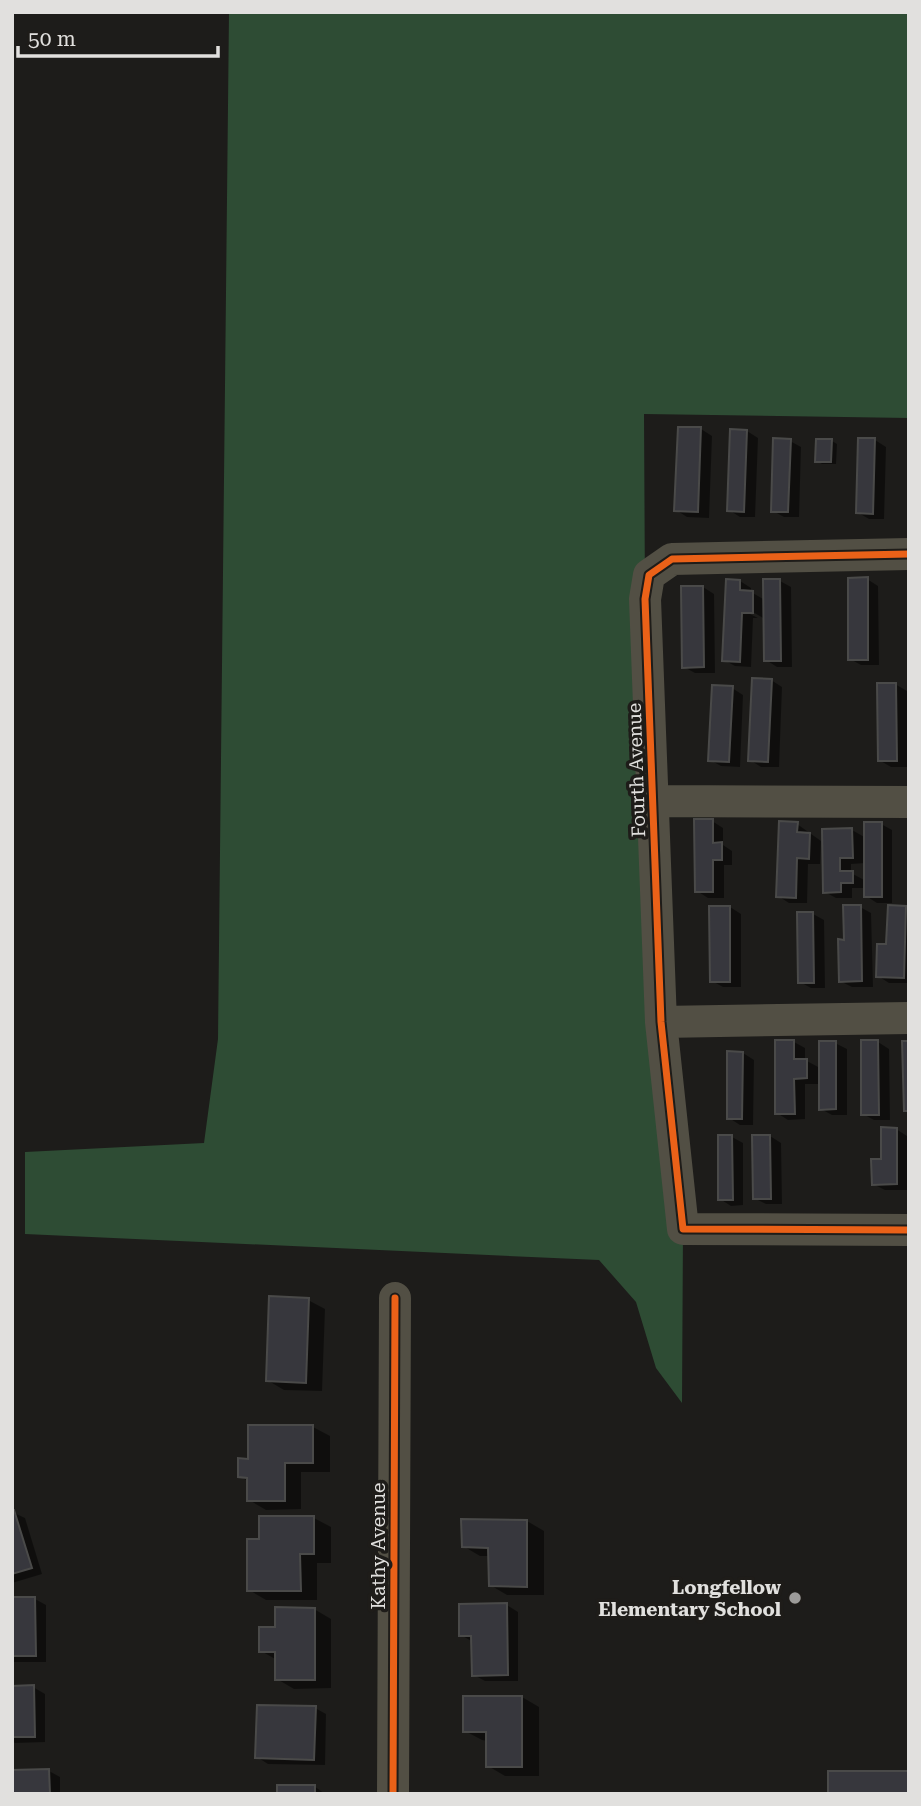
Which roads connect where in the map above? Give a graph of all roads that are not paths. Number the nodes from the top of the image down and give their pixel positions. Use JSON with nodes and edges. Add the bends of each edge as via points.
{"nodes":[{"id":1,"x":909,"y":554,"type":"edge"},
{"id":2,"x":652,"y":801,"type":"junction"},
{"id":3,"x":909,"y":802,"type":"edge"},
{"id":4,"x":909,"y":1018,"type":"edge"},
{"id":5,"x":661,"y":1021,"type":"junction"},
{"id":6,"x":909,"y":1230,"type":"edge"},
{"id":7,"x":395,"y":1298,"type":"dead end"},
{"id":8,"x":393,"y":1794,"type":"edge"}],
"edges":[{"from":1,"to":2,"type":"street","name":"Fourth Avenue","via":[[672,559],[649,575],[645,599]]},
{"from":2,"to":3,"type":"street","name":"Fourth Avenue"},
{"from":2,"to":5,"type":"street","name":"Fourth Avenue"},
{"from":4,"to":5,"type":"street"},
{"from":5,"to":6,"type":"street","name":"Fourth Avenue","via":[[684,1229]]},
{"from":7,"to":8,"type":"street","name":"Kathy Avenue"}]}
